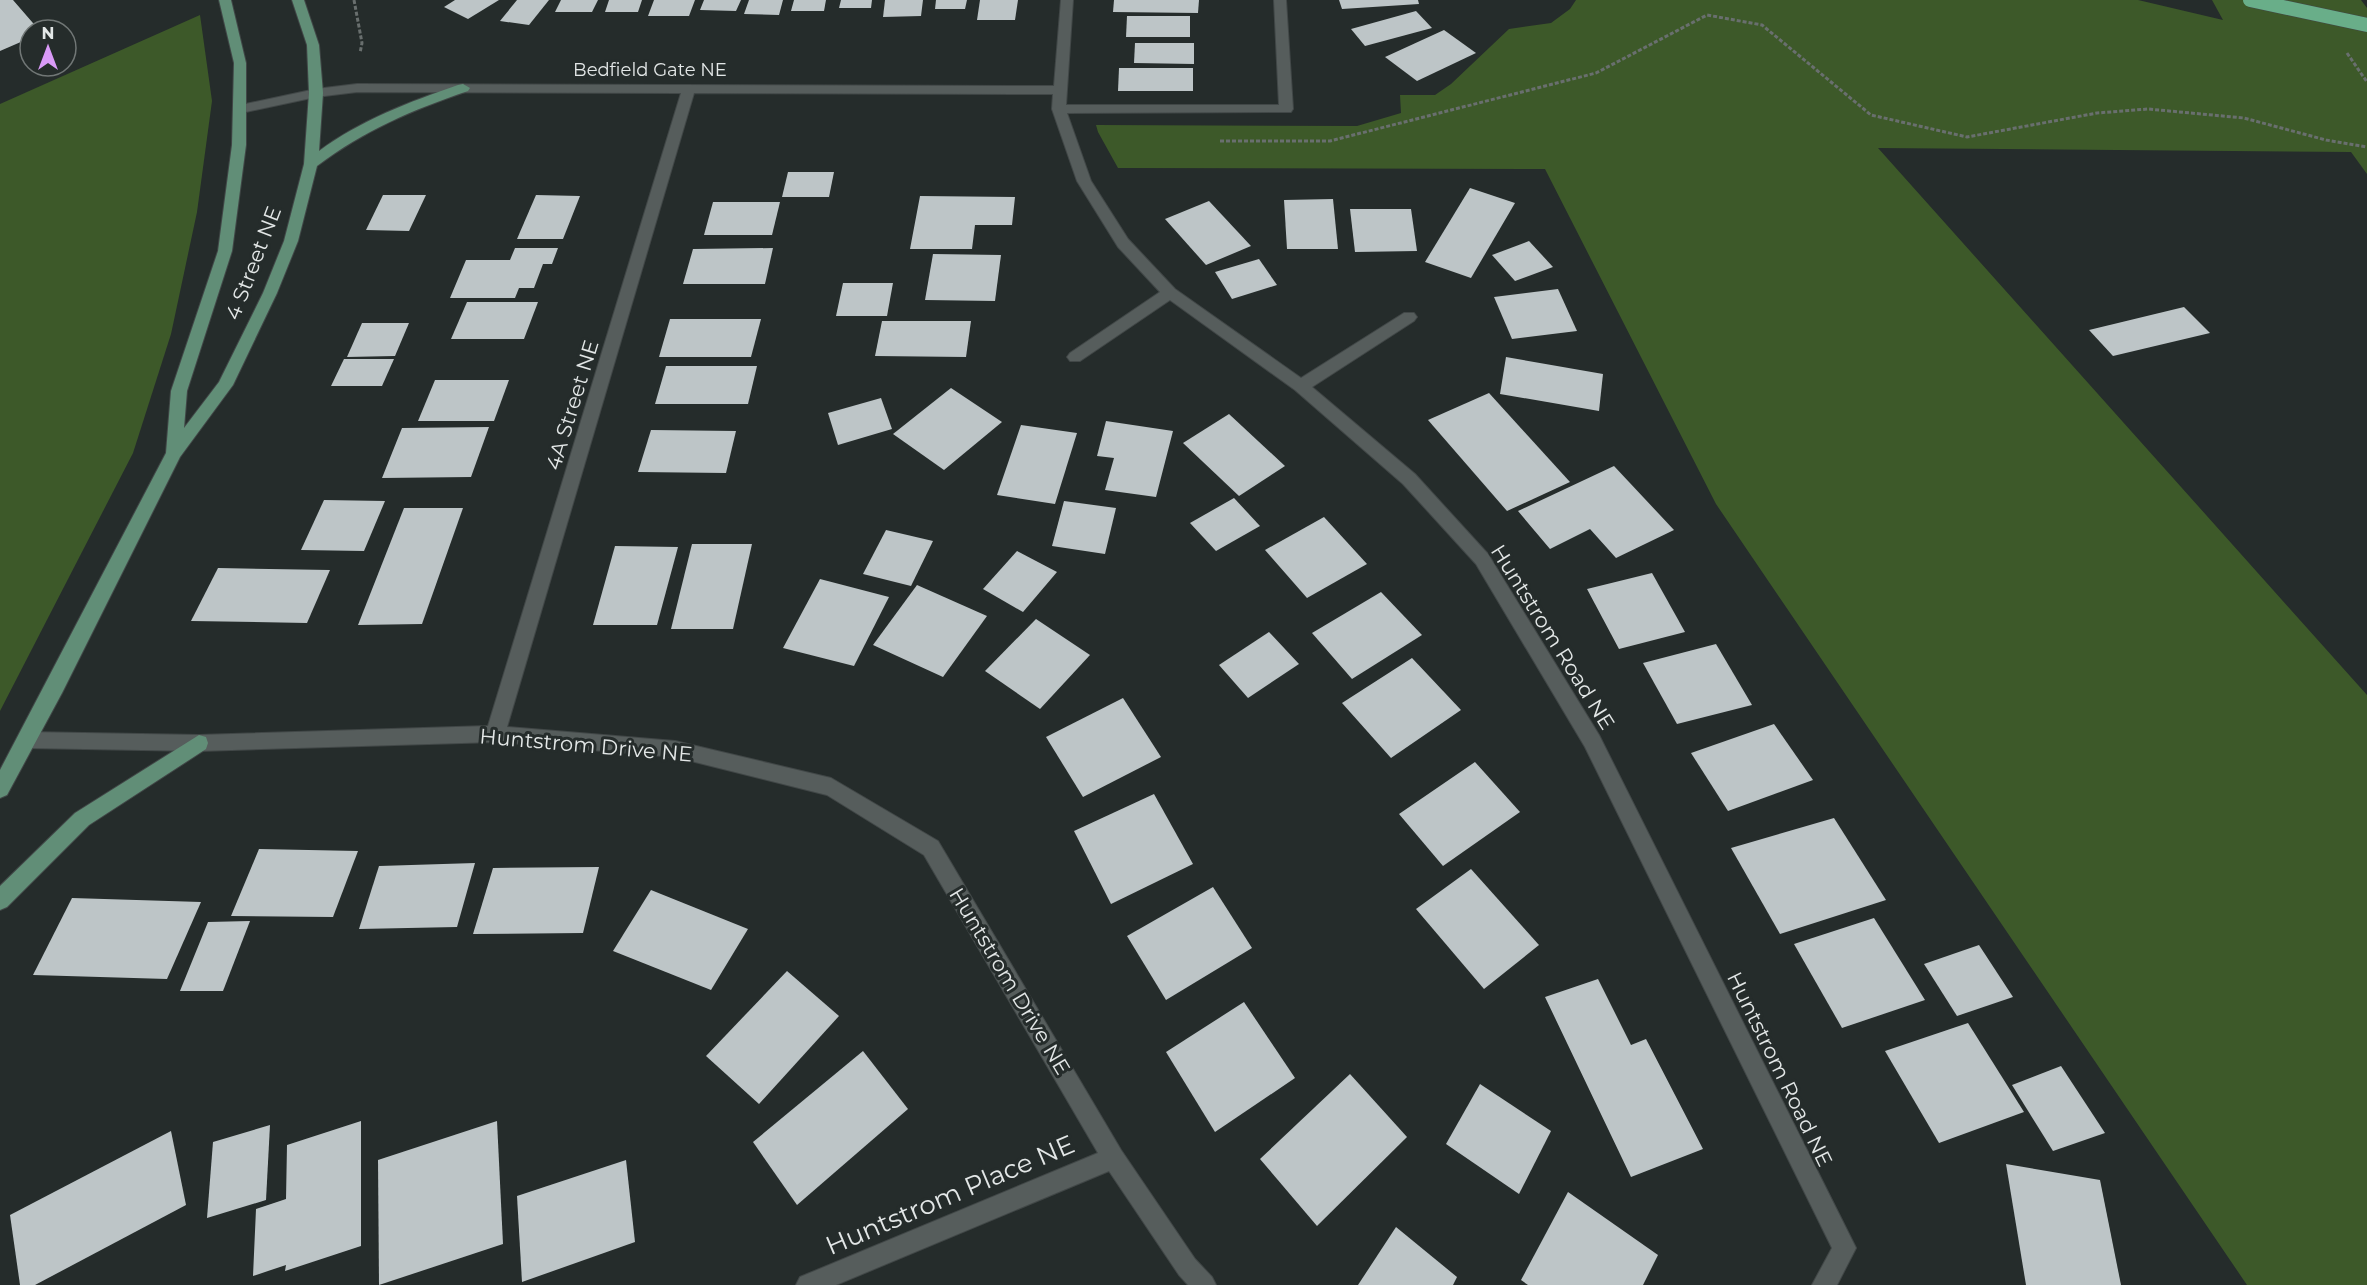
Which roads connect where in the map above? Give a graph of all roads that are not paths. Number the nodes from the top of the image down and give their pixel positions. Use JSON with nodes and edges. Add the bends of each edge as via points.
{"nodes":[{"id":1,"x":225,"y":0,"type":"edge"},
{"id":2,"x":298,"y":0,"type":"edge"},
{"id":3,"x":1067,"y":0,"type":"edge"},
{"id":4,"x":1280,"y":0,"type":"edge"},
{"id":5,"x":2250,"y":0,"type":"edge"},
{"id":6,"x":2367,"y":26,"type":"edge"},
{"id":7,"x":463,"y":88,"type":"junction"},
{"id":8,"x":689,"y":88,"type":"junction"},
{"id":9,"x":1059,"y":90,"type":"junction"},
{"id":10,"x":316,"y":93,"type":"junction"},
{"id":11,"x":242,"y":109,"type":"junction"},
{"id":12,"x":1059,"y":110,"type":"junction"},
{"id":13,"x":311,"y":164,"type":"junction"},
{"id":14,"x":1170,"y":293,"type":"junction"},
{"id":15,"x":1409,"y":316,"type":"dead end"},
{"id":16,"x":1074,"y":357,"type":"dead end"},
{"id":17,"x":1301,"y":386,"type":"junction"},
{"id":18,"x":174,"y":453,"type":"junction"},
{"id":19,"x":495,"y":734,"type":"junction"},
{"id":20,"x":27,"y":740,"type":"junction"},
{"id":21,"x":199,"y":743,"type":"junction"},
{"id":22,"x":0,"y":789,"type":"edge"},
{"id":23,"x":0,"y":900,"type":"edge"},
{"id":24,"x":1113,"y":1158,"type":"junction"},
{"id":25,"x":808,"y":1285,"type":"edge"},
{"id":26,"x":1204,"y":1285,"type":"edge"},
{"id":27,"x":1824,"y":1285,"type":"edge"}],
"edges":[{"from":1,"to":11,"type":"main road","name":"4 Street NE","via":[[240,63]]},
{"from":2,"to":10,"type":"main road","name":"4 Street NE","via":[[313,45]]},
{"from":3,"to":9,"type":"street","name":"Huntstrom Road NE"},
{"from":4,"to":12,"type":"street","via":[[1286,109]]},
{"from":5,"to":6,"type":"highway","bridge":true},
{"from":7,"to":8,"type":"street","name":"Bedfield Gate NE"},
{"from":7,"to":10,"type":"street","name":"Bedfield Gate NE","via":[[357,88]]},
{"from":7,"to":13,"type":"main road","via":[[374,123]]},
{"from":8,"to":9,"type":"street","name":"Bedfield Gate NE"},
{"from":8,"to":19,"type":"street","name":"4A Street NE"},
{"from":9,"to":12,"type":"street","name":"Huntstrom Road NE"},
{"from":10,"to":11,"type":"street","name":"Bedfield Gate NE"},
{"from":10,"to":13,"type":"main road","name":"4 Street NE"},
{"from":11,"to":18,"type":"main road","name":"4 Street NE","via":[[225,251],[179,391]]},
{"from":12,"to":14,"type":"street","name":"Huntstrom Road NE","via":[[1084,181],[1123,243]]},
{"from":13,"to":18,"type":"main road","name":"4 Street NE","via":[[291,241],[270,293],[225,385]]},
{"from":14,"to":16,"type":"street"},
{"from":14,"to":17,"type":"street","name":"Huntstrom Road NE"},
{"from":15,"to":17,"type":"street"},
{"from":17,"to":27,"type":"street","name":"Huntstrom Road NE","via":[[1409,479],[1482,559],[1592,741],[1844,1248]]},
{"from":18,"to":20,"type":"main road","name":"4 Street NE"},
{"from":19,"to":21,"type":"street","name":"Huntstrom Drive NE"},
{"from":19,"to":24,"type":"street","name":"Huntstrom Drive NE","via":[[675,749],[831,787],[931,848]]},
{"from":20,"to":21,"type":"street","name":"Huntstrom Drive NE"},
{"from":20,"to":22,"type":"main road","name":"4 Street NE"},
{"from":21,"to":23,"type":"main road","via":[[82,819]]},
{"from":24,"to":25,"type":"street","name":"Huntstrom Place NE"},
{"from":24,"to":26,"type":"street","name":"Huntstrom Drive NE","via":[[1187,1267]]}]}
